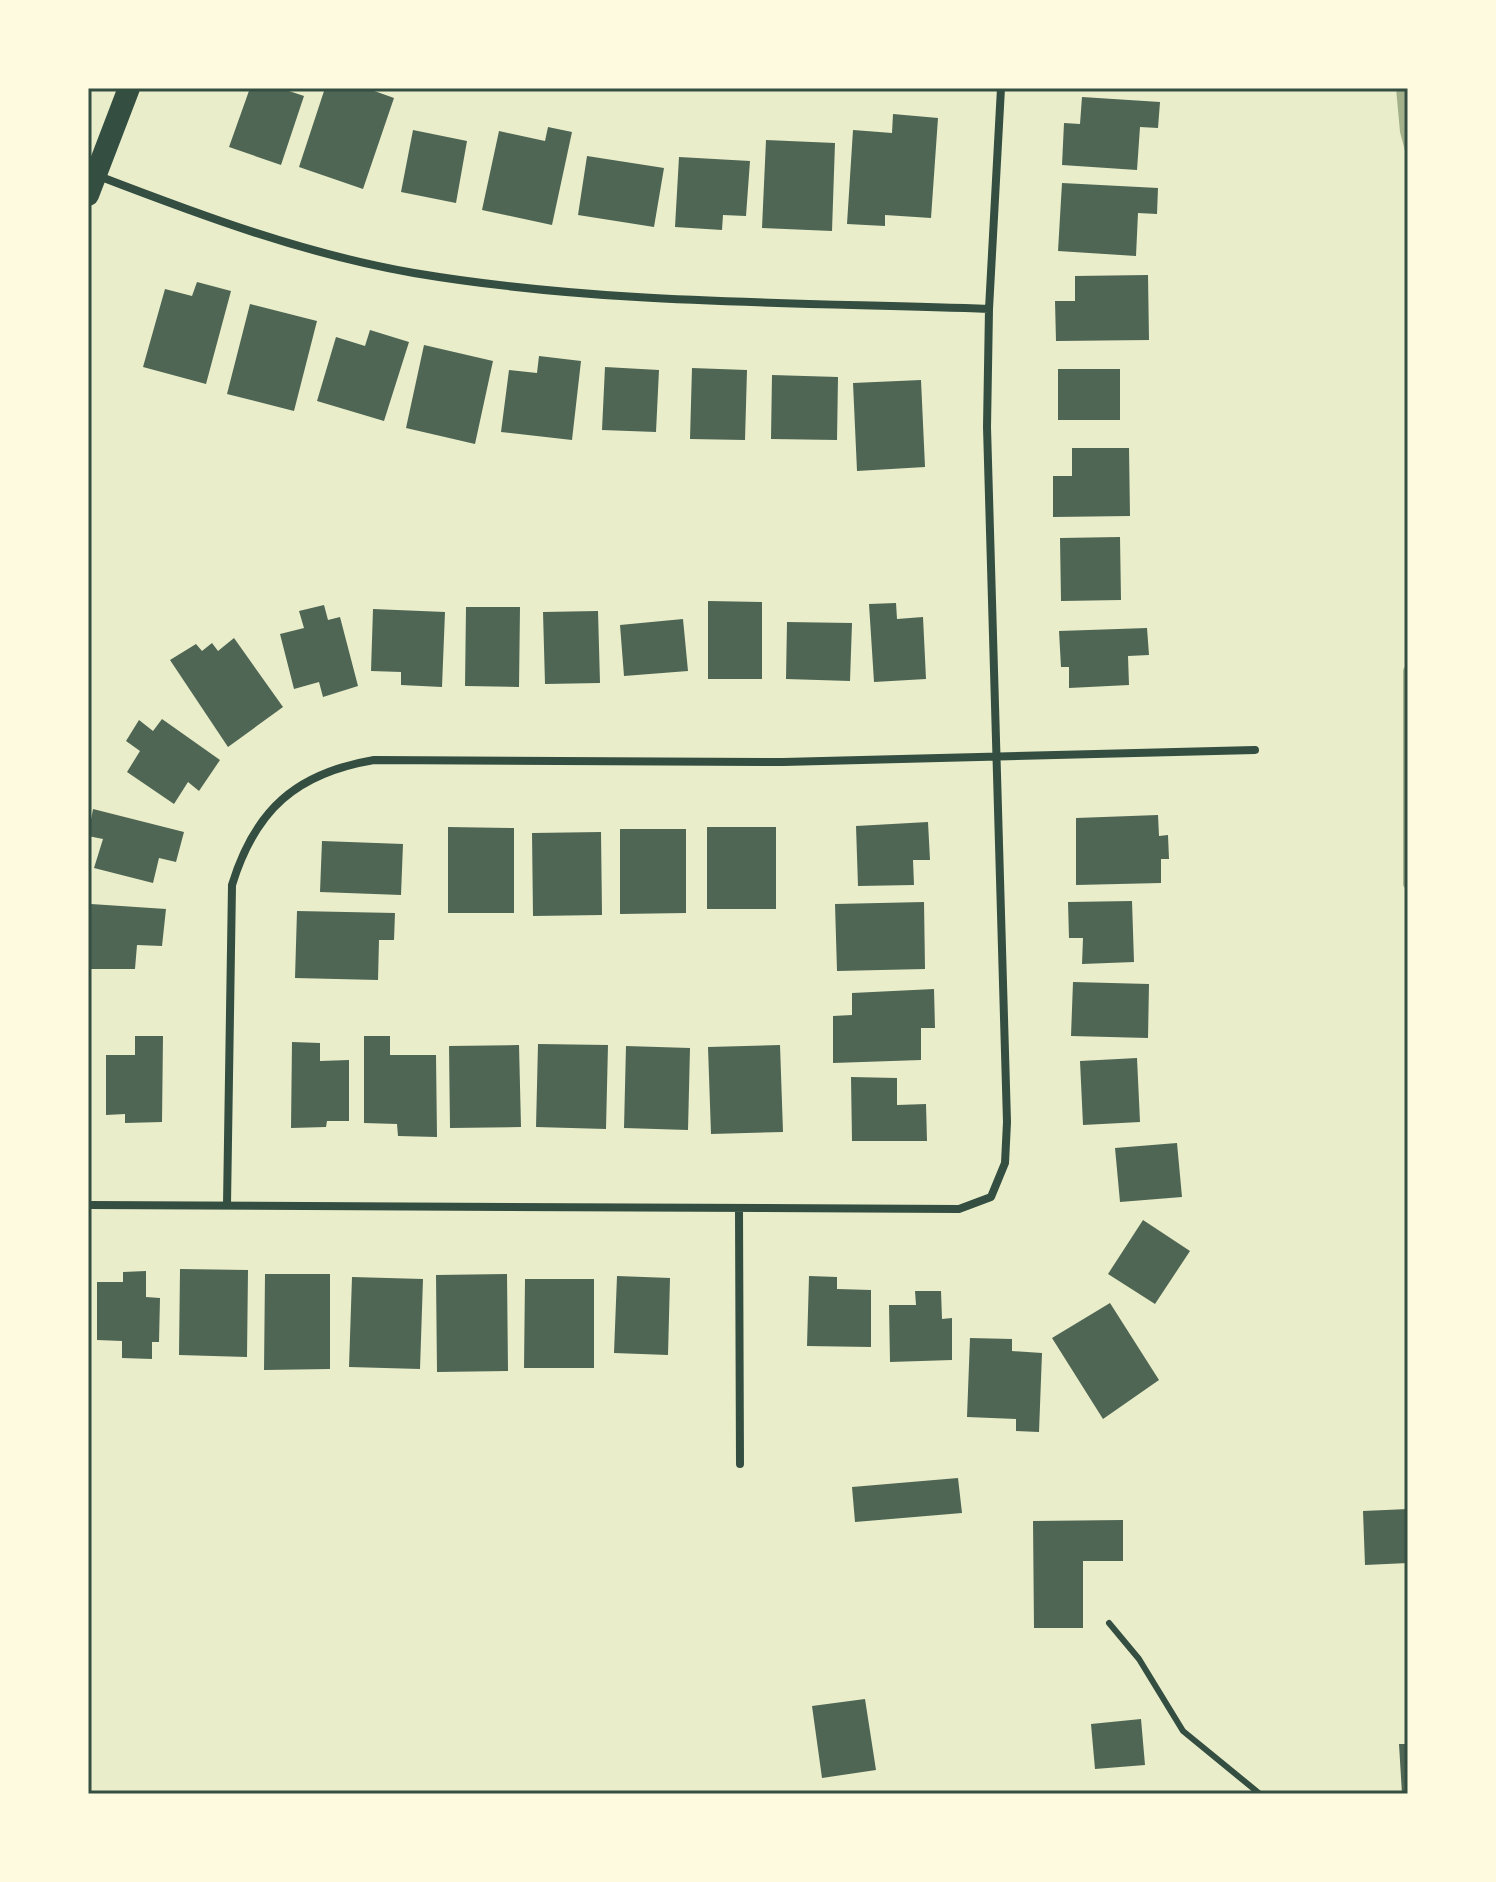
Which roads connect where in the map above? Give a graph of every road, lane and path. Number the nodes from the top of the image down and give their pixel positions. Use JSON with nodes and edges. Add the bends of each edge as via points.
{"nodes":[{"id":1,"x":129,"y":88,"type":"edge"},
{"id":2,"x":1001,"y":88,"type":"edge"},
{"id":3,"x":91,"y":181,"type":"edge"},
{"id":4,"x":989,"y":309,"type":"junction"},
{"id":5,"x":1255,"y":750,"type":"dead end"},
{"id":6,"x":996,"y":757,"type":"junction"},
{"id":7,"x":88,"y":1205,"type":"edge"},
{"id":8,"x":227,"y":1205,"type":"junction"},
{"id":9,"x":739,"y":1210,"type":"junction"},
{"id":10,"x":740,"y":1464,"type":"dead end"},
{"id":11,"x":1109,"y":1623,"type":"dead end"},
{"id":12,"x":1260,"y":1794,"type":"edge"}],
"edges":[{"from":1,"to":3,"type":"highway"},
{"from":2,"to":4,"type":"street"},
{"from":3,"to":4,"type":"street","via":[[339,257],[444,277],[597,295]]},
{"from":4,"to":6,"type":"street","via":[[988,543]]},
{"from":5,"to":6,"type":"street"},
{"from":6,"to":8,"type":"street","via":[[374,760],[318,775],[274,806],[255,828],[232,885]]},
{"from":6,"to":9,"type":"street","via":[[1007,1122],[1005,1163],[991,1197],[959,1209]]},
{"from":7,"to":8,"type":"street"},
{"from":8,"to":9,"type":"street"},
{"from":9,"to":10,"type":"street"},
{"from":11,"to":12,"type":"lane","via":[[1139,1659],[1183,1731]]}]}
